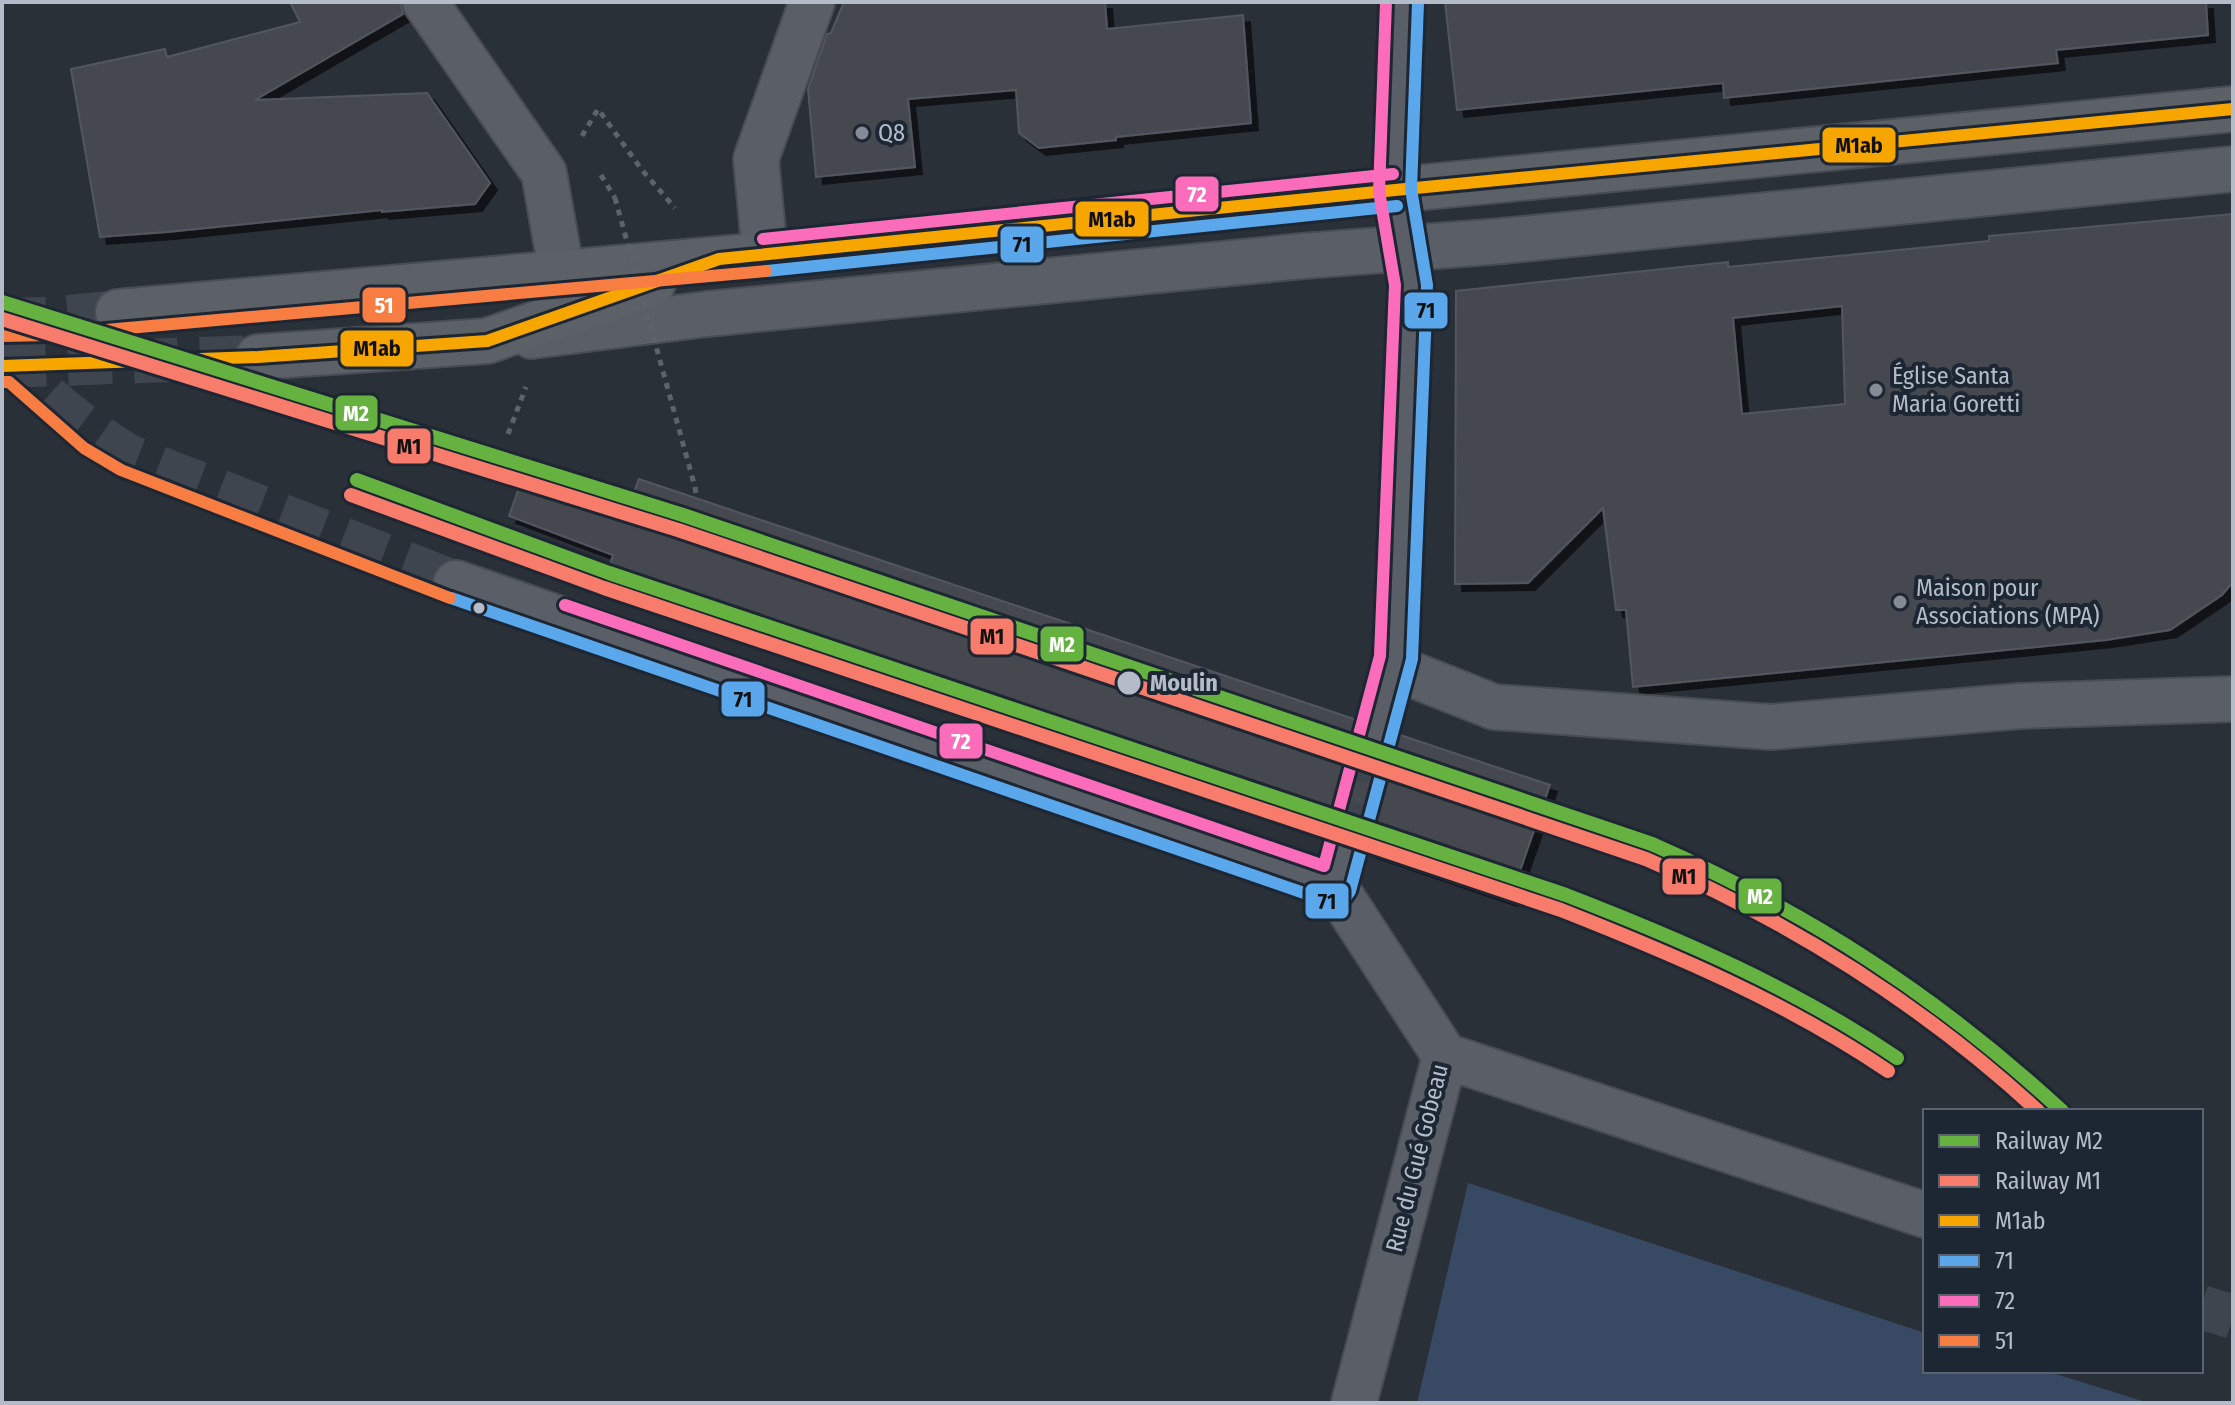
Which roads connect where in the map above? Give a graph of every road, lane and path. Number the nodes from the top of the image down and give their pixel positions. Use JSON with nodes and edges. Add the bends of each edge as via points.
{"nodes":[{"id":1,"x":425,"y":2,"type":"edge"},
{"id":2,"x":812,"y":2,"type":"edge"},
{"id":3,"x":1402,"y":2,"type":"edge"},
{"id":4,"x":2233,"y":109,"type":"edge"},
{"id":5,"x":579,"y":141,"type":"dead end"},
{"id":6,"x":2233,"y":169,"type":"edge"},
{"id":7,"x":642,"y":170,"type":"dead end"},
{"id":8,"x":1395,"y":190,"type":"junction"},
{"id":9,"x":615,"y":198,"type":"dead end"},
{"id":10,"x":1407,"y":248,"type":"junction"},
{"id":11,"x":765,"y":255,"type":"junction"},
{"id":12,"x":719,"y":259,"type":"junction"},
{"id":13,"x":562,"y":275,"type":"junction"},
{"id":14,"x":118,"y":312,"type":"tunnel mouth"},
{"id":15,"x":553,"y":317,"type":"junction"},
{"id":16,"x":487,"y":341,"type":"junction"},
{"id":17,"x":258,"y":357,"type":"tunnel mouth"},
{"id":18,"x":528,"y":383,"type":"dead end"},
{"id":19,"x":508,"y":434,"type":"dead end"},
{"id":20,"x":696,"y":490,"type":"dead end"},
{"id":21,"x":456,"y":583,"type":"tunnel mouth"},
{"id":22,"x":1393,"y":667,"type":"junction"},
{"id":23,"x":2233,"y":699,"type":"edge"},
{"id":24,"x":1378,"y":724,"type":"tunnel mouth"},
{"id":25,"x":1445,"y":1056,"type":"junction"},
{"id":26,"x":1923,"y":1214,"type":"edge"},
{"id":27,"x":1354,"y":1403,"type":"edge"}],
"edges":[{"from":1,"to":13,"type":"street","via":[[544,173]]},
{"from":2,"to":11,"type":"street","via":[[756,159]]},
{"from":3,"to":8,"type":"street"},
{"from":4,"to":8,"type":"main road"},
{"from":5,"to":7,"type":"path","via":[[598,109]]},
{"from":6,"to":10,"type":"street"},
{"from":8,"to":10,"type":"street"},
{"from":8,"to":11,"type":"main road"},
{"from":9,"to":20,"type":"path","bridge":true},
{"from":10,"to":16,"type":"street"},
{"from":10,"to":22,"type":"street","via":[[1411,284]]},
{"from":11,"to":12,"type":"main road"},
{"from":12,"to":13,"type":"main road"},
{"from":12,"to":15,"type":"main road"},
{"from":13,"to":14,"type":"main road"},
{"from":13,"to":15,"type":"street"},
{"from":15,"to":16,"type":"main road"},
{"from":16,"to":17,"type":"main road"},
{"from":18,"to":19,"type":"path"},
{"from":21,"to":25,"type":"street","name":"Rue du Gué Gobeau","via":[[1340,866]]},
{"from":22,"to":23,"type":"street","via":[[1494,707],[1771,727],[2020,706]]},
{"from":22,"to":24,"type":"street"},
{"from":25,"to":26,"type":"street"},
{"from":25,"to":27,"type":"street","name":"Rue du Gué Gobeau"}]}
